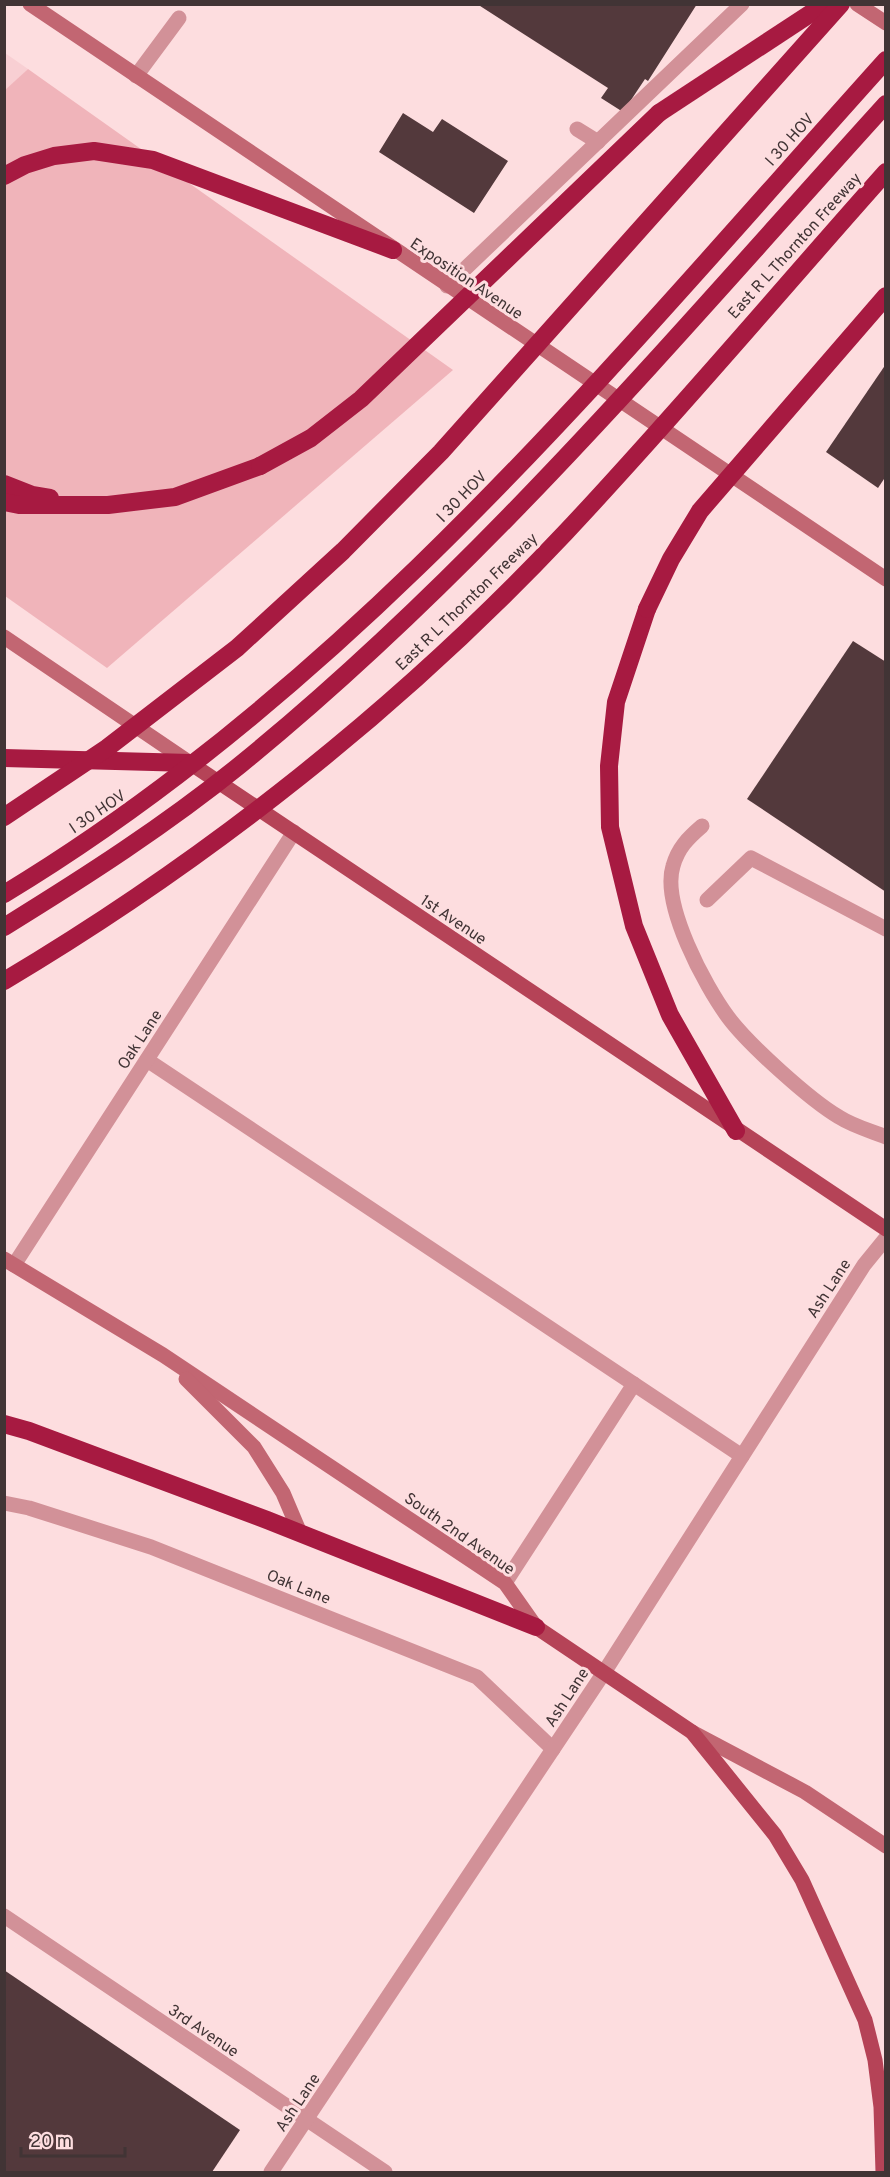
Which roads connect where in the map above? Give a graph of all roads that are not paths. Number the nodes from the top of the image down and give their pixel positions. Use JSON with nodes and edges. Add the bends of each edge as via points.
{"nodes":[{"id":1,"x":30,"y":4,"type":"edge"},
{"id":2,"x":742,"y":4,"type":"edge"},
{"id":3,"x":825,"y":4,"type":"edge"},
{"id":4,"x":841,"y":4,"type":"edge"},
{"id":5,"x":857,"y":4,"type":"edge"},
{"id":6,"x":179,"y":18,"type":"dead end"},
{"id":7,"x":885,"y":23,"type":"edge"},
{"id":8,"x":885,"y":60,"type":"edge"},
{"id":9,"x":136,"y":76,"type":"junction"},
{"id":10,"x":885,"y":104,"type":"edge"},
{"id":11,"x":577,"y":129,"type":"dead end"},
{"id":12,"x":598,"y":142,"type":"junction"},
{"id":13,"x":885,"y":172,"type":"edge"},
{"id":14,"x":4,"y":176,"type":"edge"},
{"id":15,"x":393,"y":250,"type":"junction"},
{"id":16,"x":447,"y":286,"type":"junction"},
{"id":17,"x":885,"y":296,"type":"edge"},
{"id":18,"x":4,"y":484,"type":"edge"},
{"id":19,"x":4,"y":502,"type":"edge"},
{"id":20,"x":108,"y":505,"type":"junction"},
{"id":21,"x":885,"y":579,"type":"edge"},
{"id":22,"x":4,"y":637,"type":"edge"},
{"id":23,"x":4,"y":758,"type":"edge"},
{"id":24,"x":190,"y":763,"type":"junction"},
{"id":25,"x":4,"y":817,"type":"edge"},
{"id":26,"x":702,"y":826,"type":"dead end"},
{"id":27,"x":294,"y":832,"type":"junction"},
{"id":28,"x":4,"y":894,"type":"edge"},
{"id":29,"x":707,"y":900,"type":"dead end"},
{"id":30,"x":4,"y":927,"type":"edge"},
{"id":31,"x":885,"y":929,"type":"edge"},
{"id":32,"x":4,"y":981,"type":"edge"},
{"id":33,"x":147,"y":1060,"type":"junction"},
{"id":34,"x":736,"y":1131,"type":"junction"},
{"id":35,"x":885,"y":1137,"type":"edge"},
{"id":36,"x":885,"y":1229,"type":"edge"},
{"id":37,"x":885,"y":1238,"type":"edge"},
{"id":38,"x":9,"y":1262,"type":"edge"},
{"id":39,"x":163,"y":1355,"type":"junction"},
{"id":40,"x":634,"y":1384,"type":"junction"},
{"id":41,"x":4,"y":1424,"type":"edge"},
{"id":42,"x":742,"y":1456,"type":"junction"},
{"id":43,"x":4,"y":1503,"type":"edge"},
{"id":44,"x":300,"y":1533,"type":"junction"},
{"id":45,"x":505,"y":1583,"type":"junction"},
{"id":46,"x":536,"y":1627,"type":"junction"},
{"id":47,"x":603,"y":1674,"type":"junction"},
{"id":48,"x":692,"y":1732,"type":"junction"},
{"id":49,"x":553,"y":1749,"type":"junction"},
{"id":50,"x":885,"y":1846,"type":"edge"},
{"id":51,"x":4,"y":1916,"type":"edge"},
{"id":52,"x":306,"y":2120,"type":"junction"},
{"id":53,"x":271,"y":2172,"type":"edge"},
{"id":54,"x":385,"y":2172,"type":"edge"},
{"id":55,"x":884,"y":2172,"type":"edge"}],
"edges":[{"from":1,"to":9,"type":"main road","name":"Exposition Avenue"},
{"from":2,"to":12,"type":"street"},
{"from":3,"to":20,"type":"highway","bridge":true,"via":[[659,113],[361,399],[311,438],[260,466],[175,497]]},
{"from":4,"to":25,"type":"highway","bridge":true,"via":[[441,452],[343,551],[237,648],[107,748]]},
{"from":5,"to":7,"type":"main road"},
{"from":6,"to":9,"type":"street"},
{"from":8,"to":28,"type":"highway","name":"I 30 HOV","bridge":true,"via":[[602,375],[411,575],[290,687],[208,755],[130,813]]},
{"from":9,"to":15,"type":"main road","name":"Exposition Avenue"},
{"from":10,"to":30,"type":"highway","bridge":true,"via":[[566,455],[391,633],[238,767],[108,861]]},
{"from":11,"to":12,"type":"street"},
{"from":12,"to":16,"type":"street"},
{"from":13,"to":32,"type":"highway","name":"East R L Thornton Freeway","bridge":true,"via":[[564,534],[370,719],[225,833],[84,933]]},
{"from":14,"to":15,"type":"highway","via":[[54,156],[84,152],[153,160]]},
{"from":15,"to":16,"type":"main road","name":"Exposition Avenue"},
{"from":16,"to":21,"type":"main road","name":"Exposition Avenue"},
{"from":17,"to":34,"type":"highway","bridge":true,"via":[[700,511],[647,609],[616,702],[609,766],[610,827],[634,926],[670,1015]]},
{"from":18,"to":20,"type":"highway","via":[[32,495]]},
{"from":19,"to":20,"type":"highway"},
{"from":22,"to":24,"type":"main road","name":"1st Avenue"},
{"from":23,"to":24,"type":"highway"},
{"from":24,"to":27,"type":"main road","name":"1st Avenue"},
{"from":26,"to":35,"type":"street","via":[[684,842],[672,868],[672,901],[687,945],[728,1017],[782,1072],[839,1117]]},
{"from":27,"to":33,"type":"street","name":"Oak Lane"},
{"from":27,"to":34,"type":"main road","name":"1st Avenue"},
{"from":29,"to":31,"type":"street","via":[[751,858]]},
{"from":33,"to":38,"type":"street","name":"Oak Lane"},
{"from":33,"to":40,"type":"street"},
{"from":34,"to":36,"type":"main road","name":"1st Avenue"},
{"from":37,"to":42,"type":"street","name":"Ash Lane","via":[[864,1264]]},
{"from":38,"to":39,"type":"main road","name":"South 2nd Avenue"},
{"from":39,"to":44,"type":"main road","via":[[254,1447],[283,1493]]},
{"from":39,"to":45,"type":"main road","name":"South 2nd Avenue"},
{"from":40,"to":42,"type":"street"},
{"from":40,"to":45,"type":"street"},
{"from":41,"to":44,"type":"highway"},
{"from":42,"to":47,"type":"street","name":"Ash Lane"},
{"from":43,"to":49,"type":"street","name":"Oak Lane","via":[[151,1546],[477,1677]]},
{"from":44,"to":46,"type":"highway"},
{"from":45,"to":46,"type":"main road","name":"South 2nd Avenue"},
{"from":46,"to":47,"type":"main road","name":"South 2nd Avenue"},
{"from":47,"to":48,"type":"main road","name":"South 2nd Avenue"},
{"from":47,"to":49,"type":"street","name":"Ash Lane"},
{"from":48,"to":50,"type":"main road","name":"South 2nd Avenue","via":[[805,1792]]},
{"from":48,"to":55,"type":"main road","via":[[775,1835],[826,1930],[865,2020],[881,2107]]},
{"from":49,"to":52,"type":"street","name":"Ash Lane"},
{"from":51,"to":52,"type":"street","name":"3rd Avenue"},
{"from":52,"to":53,"type":"street","name":"Ash Lane"},
{"from":52,"to":54,"type":"street","name":"3rd Avenue"}]}
